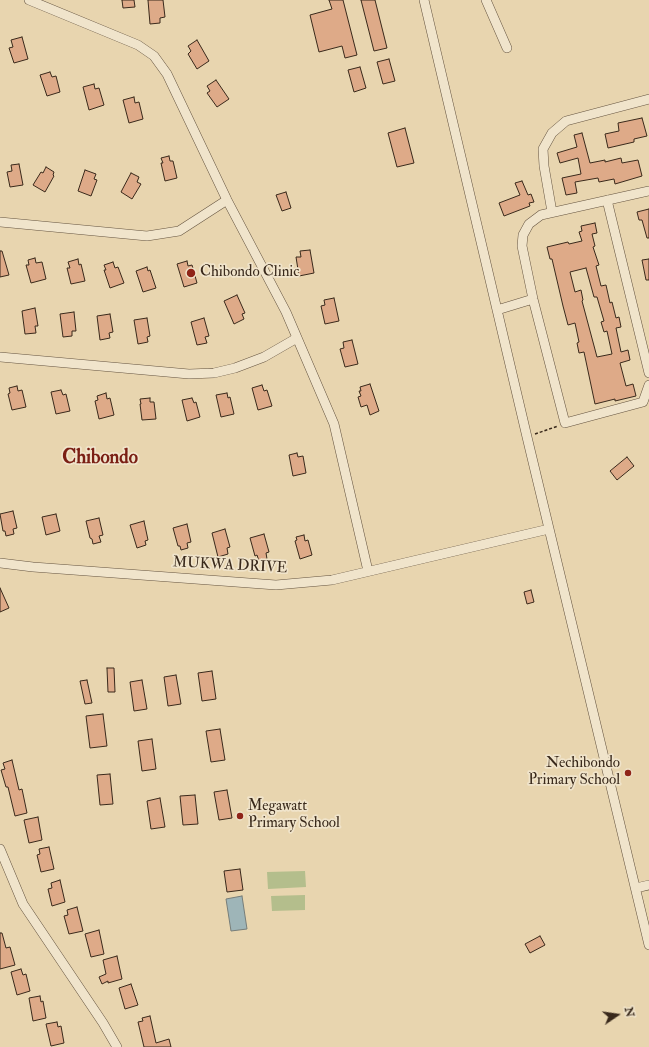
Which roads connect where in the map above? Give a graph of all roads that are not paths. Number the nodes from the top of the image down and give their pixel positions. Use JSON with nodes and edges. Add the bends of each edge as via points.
{"nodes":[{"id":1,"x":29,"y":0,"type":"edge"},
{"id":2,"x":424,"y":0,"type":"edge"},
{"id":3,"x":486,"y":0,"type":"edge"},
{"id":4,"x":507,"y":48,"type":"dead end"},
{"id":5,"x":649,"y":99,"type":"edge"},
{"id":6,"x":649,"y":190,"type":"edge"},
{"id":7,"x":227,"y":200,"type":"junction"},
{"id":8,"x":607,"y":200,"type":"junction"},
{"id":9,"x":552,"y":212,"type":"junction"},
{"id":10,"x":0,"y":222,"type":"edge"},
{"id":11,"x":533,"y":299,"type":"junction"},
{"id":12,"x":497,"y":310,"type":"junction"},
{"id":13,"x":297,"y":338,"type":"junction"},
{"id":14,"x":646,"y":350,"type":"edge"},
{"id":15,"x":0,"y":357,"type":"edge"},
{"id":16,"x":649,"y":373,"type":"edge"},
{"id":17,"x":649,"y":385,"type":"edge"},
{"id":18,"x":549,"y":529,"type":"junction"},
{"id":19,"x":0,"y":563,"type":"edge"},
{"id":20,"x":368,"y":571,"type":"junction"},
{"id":21,"x":0,"y":849,"type":"edge"},
{"id":22,"x":649,"y":885,"type":"edge"},
{"id":23,"x":636,"y":888,"type":"junction"},
{"id":24,"x":649,"y":945,"type":"edge"},
{"id":25,"x":117,"y":1047,"type":"edge"}],
"edges":[{"from":1,"to":7,"type":"street","via":[[138,45],[154,56],[167,74]]},
{"from":2,"to":12,"type":"street"},
{"from":3,"to":4,"type":"street"},
{"from":5,"to":9,"type":"street","via":[[566,121],[552,133],[543,148]]},
{"from":6,"to":8,"type":"street"},
{"from":7,"to":10,"type":"street","via":[[179,231],[147,236]]},
{"from":7,"to":13,"type":"street"},
{"from":8,"to":9,"type":"street"},
{"from":8,"to":14,"type":"street"},
{"from":9,"to":11,"type":"street","via":[[541,215],[529,224],[523,235],[522,246]]},
{"from":11,"to":12,"type":"street"},
{"from":11,"to":17,"type":"street","via":[[566,423],[643,402]]},
{"from":12,"to":18,"type":"street"},
{"from":13,"to":15,"type":"street","via":[[264,357],[214,373],[189,374]]},
{"from":13,"to":20,"type":"street","via":[[334,424]]},
{"from":14,"to":16,"type":"street"},
{"from":18,"to":20,"type":"street","name":"MUKWA DRIVE"},
{"from":18,"to":23,"type":"street"},
{"from":19,"to":20,"type":"street","name":"MUKWA DRIVE","via":[[33,568],[276,585],[332,580]]},
{"from":21,"to":25,"type":"street","via":[[23,904]]},
{"from":22,"to":23,"type":"street"},
{"from":23,"to":24,"type":"street"}]}
